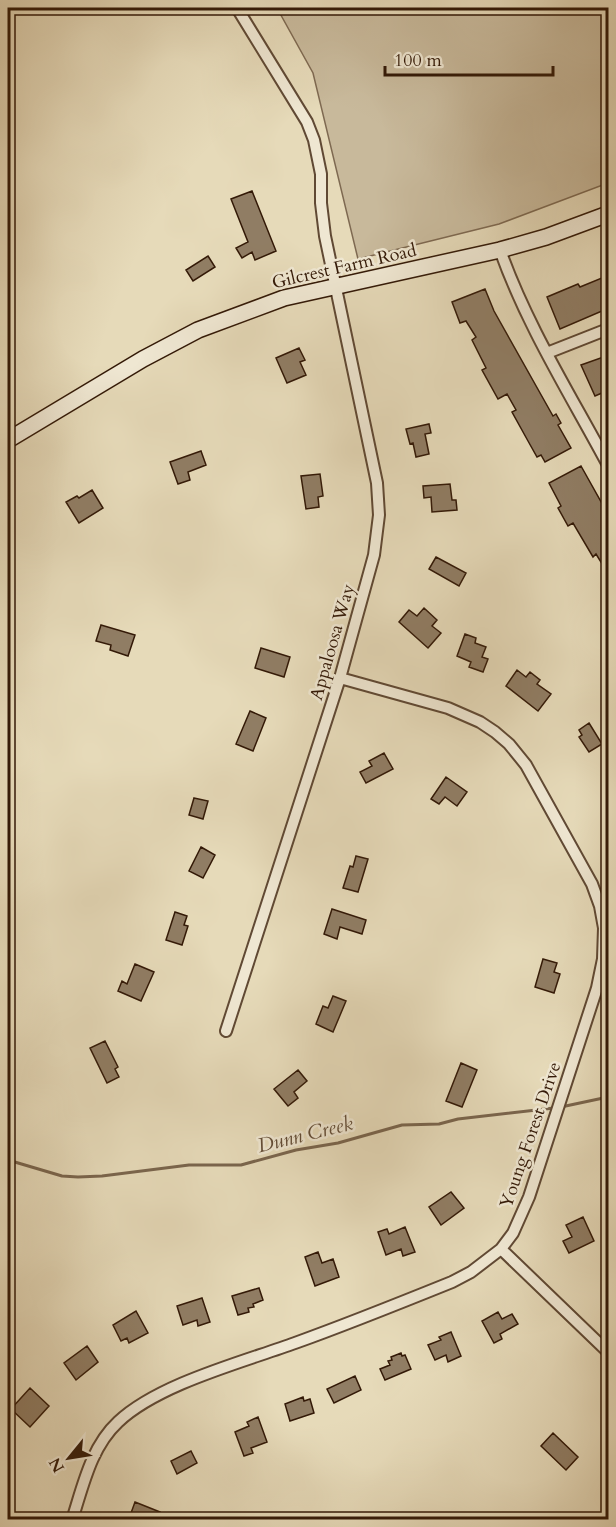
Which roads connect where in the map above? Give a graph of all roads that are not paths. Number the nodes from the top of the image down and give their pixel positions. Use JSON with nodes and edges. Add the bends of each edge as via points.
{"nodes":[{"id":1,"x":237,"y":8,"type":"edge"},
{"id":2,"x":609,"y":214,"type":"edge"},
{"id":3,"x":500,"y":250,"type":"junction"},
{"id":4,"x":334,"y":287,"type":"junction"},
{"id":5,"x":609,"y":329,"type":"edge"},
{"id":6,"x":547,"y":353,"type":"junction"},
{"id":7,"x":8,"y":440,"type":"edge"},
{"id":8,"x":609,"y":465,"type":"edge"},
{"id":9,"x":340,"y":678,"type":"junction"},
{"id":10,"x":226,"y":1031,"type":"dead end"},
{"id":11,"x":501,"y":1249,"type":"junction"},
{"id":12,"x":609,"y":1352,"type":"edge"},
{"id":13,"x":72,"y":1520,"type":"edge"}],
"edges":[{"from":1,"to":4,"type":"street","name":"Appaloosa Way","via":[[307,122],[321,174],[324,237]]},
{"from":2,"to":3,"type":"main road","name":"Gilcrest Farm Road"},
{"from":3,"to":4,"type":"main road","name":"Gilcrest Farm Road"},
{"from":3,"to":6,"type":"street","via":[[513,287]]},
{"from":4,"to":7,"type":"main road","name":"Gilcrest Farm Road","via":[[284,298],[198,330]]},
{"from":4,"to":9,"type":"street","name":"Appaloosa Way","via":[[379,498],[374,555]]},
{"from":5,"to":6,"type":"street"},
{"from":6,"to":8,"type":"street"},
{"from":9,"to":10,"type":"street","name":"Appaloosa Way"},
{"from":9,"to":11,"type":"street","name":"Young Forest Drive","via":[[448,708],[495,732],[526,765],[592,884],[600,906],[603,959],[597,988],[529,1197]]},
{"from":11,"to":12,"type":"street"},
{"from":11,"to":13,"type":"street","name":"Young Forest Drive","via":[[452,1282],[149,1399],[105,1437],[92,1459]]}]}
